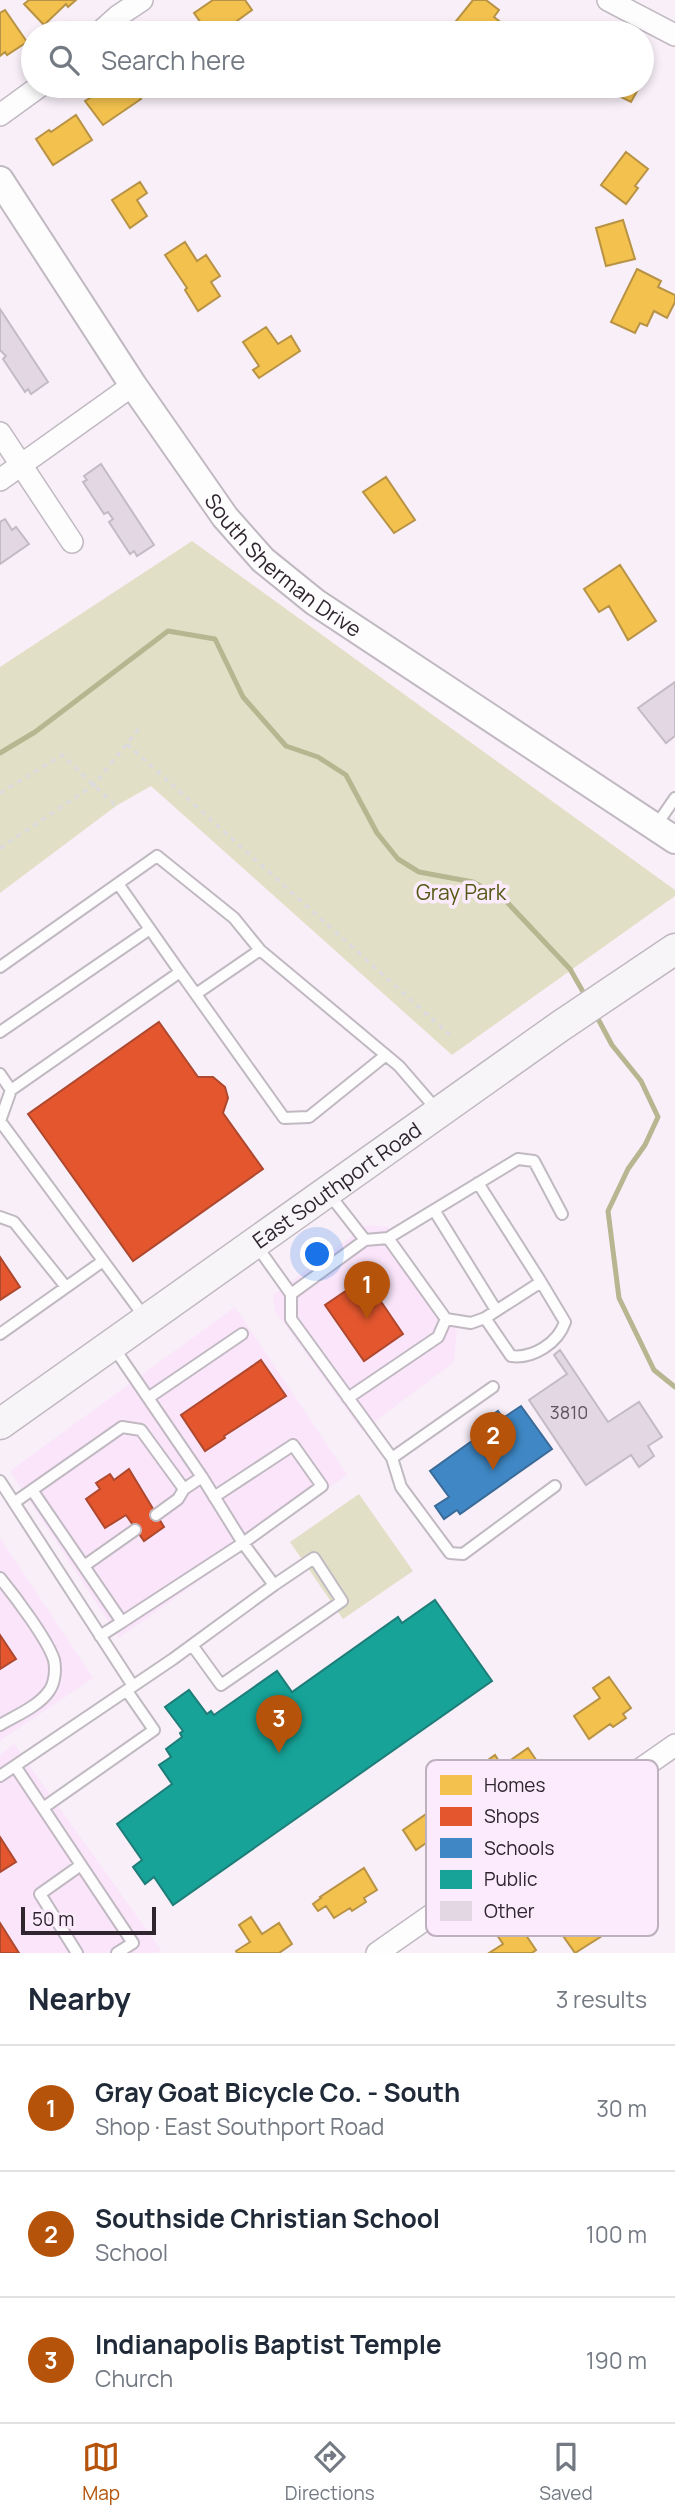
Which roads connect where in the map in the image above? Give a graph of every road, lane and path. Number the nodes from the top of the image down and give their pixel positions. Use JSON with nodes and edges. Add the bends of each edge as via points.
{"nodes":[{"id":1,"x":142,"y":0,"type":"edge"},
{"id":2,"x":608,"y":0,"type":"edge"},
{"id":3,"x":112,"y":21,"type":"edge"},
{"id":4,"x":648,"y":21,"type":"edge"},
{"id":5,"x":654,"y":24,"type":"edge"},
{"id":6,"x":675,"y":35,"type":"edge"},
{"id":7,"x":23,"y":98,"type":"edge"},
{"id":8,"x":0,"y":115,"type":"edge"},
{"id":9,"x":0,"y":180,"type":"edge"},
{"id":10,"x":133,"y":385,"type":"junction"},
{"id":11,"x":0,"y":433,"type":"edge"},
{"id":12,"x":21,"y":466,"type":"junction"},
{"id":13,"x":0,"y":480,"type":"edge"},
{"id":14,"x":72,"y":542,"type":"dead end"},
{"id":15,"x":141,"y":727,"type":"dead end"},
{"id":16,"x":127,"y":744,"type":"junction"},
{"id":17,"x":94,"y":785,"type":"junction"},
{"id":18,"x":0,"y":793,"type":"edge"},
{"id":19,"x":675,"y":798,"type":"edge"},
{"id":20,"x":116,"y":806,"type":"dead end"},
{"id":21,"x":665,"y":833,"type":"edge"},
{"id":22,"x":0,"y":848,"type":"edge"},
{"id":23,"x":119,"y":885,"type":"junction"},
{"id":24,"x":150,"y":929,"type":"junction"},
{"id":25,"x":675,"y":949,"type":"edge"},
{"id":26,"x":260,"y":950,"type":"junction"},
{"id":27,"x":0,"y":967,"type":"edge"},
{"id":28,"x":180,"y":972,"type":"junction"},
{"id":29,"x":195,"y":994,"type":"junction"},
{"id":30,"x":0,"y":1032,"type":"edge"},
{"id":31,"x":452,"y":1037,"type":"dead end"},
{"id":32,"x":386,"y":1055,"type":"junction"},
{"id":33,"x":0,"y":1074,"type":"edge"},
{"id":34,"x":11,"y":1090,"type":"junction"},
{"id":35,"x":439,"y":1112,"type":"junction"},
{"id":36,"x":478,"y":1183,"type":"junction"},
{"id":37,"x":328,"y":1191,"type":"junction"},
{"id":38,"x":433,"y":1210,"type":"junction"},
{"id":39,"x":562,"y":1214,"type":"dead end"},
{"id":40,"x":0,"y":1217,"type":"edge"},
{"id":41,"x":387,"y":1238,"type":"junction"},
{"id":42,"x":365,"y":1240,"type":"junction"},
{"id":43,"x":254,"y":1243,"type":"junction"},
{"id":44,"x":103,"y":1261,"type":"junction"},
{"id":45,"x":541,"y":1282,"type":"junction"},
{"id":46,"x":66,"y":1287,"type":"junction"},
{"id":47,"x":291,"y":1294,"type":"junction"},
{"id":48,"x":496,"y":1310,"type":"junction"},
{"id":49,"x":0,"y":1317,"type":"edge"},
{"id":50,"x":485,"y":1318,"type":"junction"},
{"id":51,"x":146,"y":1319,"type":"junction"},
{"id":52,"x":446,"y":1319,"type":"junction"},
{"id":53,"x":4,"y":1331,"type":"edge"},
{"id":54,"x":242,"y":1334,"type":"dead end"},
{"id":55,"x":111,"y":1344,"type":"junction"},
{"id":56,"x":493,"y":1387,"type":"dead end"},
{"id":57,"x":148,"y":1398,"type":"junction"},
{"id":58,"x":348,"y":1398,"type":"junction"},
{"id":59,"x":0,"y":1424,"type":"edge"},
{"id":60,"x":392,"y":1458,"type":"junction"},
{"id":61,"x":202,"y":1478,"type":"junction"},
{"id":62,"x":0,"y":1481,"type":"edge"},
{"id":63,"x":555,"y":1486,"type":"dead end"},
{"id":64,"x":184,"y":1489,"type":"junction"},
{"id":65,"x":33,"y":1490,"type":"junction"},
{"id":66,"x":214,"y":1497,"type":"junction"},
{"id":67,"x":15,"y":1502,"type":"junction"},
{"id":68,"x":156,"y":1515,"type":"dead end"},
{"id":69,"x":135,"y":1530,"type":"dead end"},
{"id":70,"x":243,"y":1543,"type":"junction"},
{"id":71,"x":84,"y":1566,"type":"junction"},
{"id":72,"x":0,"y":1578,"type":"edge"},
{"id":73,"x":274,"y":1586,"type":"junction"},
{"id":74,"x":122,"y":1622,"type":"junction"},
{"id":75,"x":100,"y":1636,"type":"junction"},
{"id":76,"x":192,"y":1645,"type":"junction"},
{"id":77,"x":130,"y":1688,"type":"junction"},
{"id":78,"x":0,"y":1725,"type":"edge"},
{"id":79,"x":675,"y":1745,"type":"edge"},
{"id":80,"x":654,"y":1760,"type":"edge"},
{"id":81,"x":15,"y":1766,"type":"junction"},
{"id":82,"x":0,"y":1776,"type":"edge"},
{"id":83,"x":43,"y":1808,"type":"junction"},
{"id":84,"x":81,"y":1865,"type":"junction"},
{"id":85,"x":426,"y":1919,"type":"edge"},
{"id":86,"x":77,"y":1953,"type":"edge"},
{"id":87,"x":117,"y":1953,"type":"edge"},
{"id":88,"x":377,"y":1953,"type":"edge"}],
"edges":[{"from":1,"to":3,"type":"street"},
{"from":2,"to":4,"type":"street"},
{"from":5,"to":6,"type":"street"},
{"from":7,"to":8,"type":"street"},
{"from":9,"to":10,"type":"street","name":"South Sherman Drive"},
{"from":10,"to":12,"type":"street"},
{"from":10,"to":21,"type":"street","name":"South Sherman Drive","via":[[225,517],[281,577]]},
{"from":11,"to":12,"type":"street"},
{"from":12,"to":13,"type":"street"},
{"from":12,"to":14,"type":"street"},
{"from":15,"to":16,"type":"path"},
{"from":16,"to":17,"type":"path"},
{"from":16,"to":31,"type":"path"},
{"from":17,"to":18,"type":"path","via":[[62,755]]},
{"from":17,"to":20,"type":"path"},
{"from":17,"to":22,"type":"path"},
{"from":19,"to":21,"type":"lane"},
{"from":23,"to":24,"type":"lane"},
{"from":23,"to":26,"type":"lane","via":[[157,856],[234,918]]},
{"from":23,"to":27,"type":"lane"},
{"from":24,"to":28,"type":"lane"},
{"from":24,"to":30,"type":"lane"},
{"from":25,"to":35,"type":"main road","name":"East Southport Road"},
{"from":26,"to":29,"type":"lane"},
{"from":26,"to":32,"type":"lane"},
{"from":28,"to":29,"type":"lane"},
{"from":28,"to":34,"type":"lane"},
{"from":29,"to":32,"type":"lane","via":[[284,1118],[309,1117]]},
{"from":32,"to":35,"type":"lane"},
{"from":33,"to":34,"type":"lane"},
{"from":34,"to":44,"type":"lane","via":[[0,1121]]},
{"from":35,"to":37,"type":"main road","name":"East Southport Road"},
{"from":36,"to":38,"type":"lane"},
{"from":36,"to":39,"type":"lane","via":[[518,1159],[534,1161]]},
{"from":36,"to":45,"type":"lane"},
{"from":37,"to":42,"type":"lane"},
{"from":37,"to":43,"type":"main road","name":"East Southport Road"},
{"from":38,"to":41,"type":"lane"},
{"from":38,"to":48,"type":"lane"},
{"from":40,"to":46,"type":"lane","via":[[14,1222]]},
{"from":41,"to":42,"type":"lane"},
{"from":41,"to":52,"type":"lane"},
{"from":42,"to":47,"type":"lane"},
{"from":43,"to":47,"type":"lane"},
{"from":43,"to":51,"type":"main road","name":"East Southport Road"},
{"from":44,"to":46,"type":"lane"},
{"from":44,"to":51,"type":"lane"},
{"from":45,"to":48,"type":"lane"},
{"from":45,"to":50,"type":"lane","via":[[565,1322],[561,1335],[526,1358],[511,1356]]},
{"from":46,"to":53,"type":"lane"},
{"from":47,"to":58,"type":"lane","via":[[291,1319]]},
{"from":48,"to":50,"type":"lane"},
{"from":49,"to":53,"type":"lane"},
{"from":50,"to":52,"type":"lane","via":[[471,1322]]},
{"from":51,"to":55,"type":"main road","name":"East Southport Road"},
{"from":52,"to":58,"type":"lane","via":[[438,1337]]},
{"from":54,"to":57,"type":"lane"},
{"from":55,"to":57,"type":"lane"},
{"from":55,"to":59,"type":"main road","name":"East Southport Road"},
{"from":56,"to":60,"type":"lane"},
{"from":57,"to":61,"type":"lane"},
{"from":58,"to":60,"type":"lane"},
{"from":60,"to":63,"type":"lane","via":[[401,1487],[450,1553],[463,1554]]},
{"from":61,"to":64,"type":"lane"},
{"from":61,"to":66,"type":"lane"},
{"from":62,"to":67,"type":"lane"},
{"from":64,"to":65,"type":"lane","via":[[141,1430],[122,1427]]},
{"from":64,"to":68,"type":"lane"},
{"from":65,"to":67,"type":"lane"},
{"from":65,"to":71,"type":"lane"},
{"from":66,"to":70,"type":"lane"},
{"from":66,"to":70,"type":"lane","via":[[293,1445],[322,1486]]},
{"from":67,"to":75,"type":"lane"},
{"from":69,"to":71,"type":"lane"},
{"from":70,"to":73,"type":"lane"},
{"from":70,"to":74,"type":"lane"},
{"from":71,"to":74,"type":"lane"},
{"from":72,"to":78,"type":"lane","via":[[18,1600],[55,1669],[51,1689],[44,1697]]},
{"from":73,"to":76,"type":"lane"},
{"from":73,"to":76,"type":"lane","via":[[314,1558],[342,1601],[221,1685]]},
{"from":74,"to":75,"type":"lane"},
{"from":75,"to":77,"type":"lane"},
{"from":76,"to":77,"type":"lane"},
{"from":77,"to":81,"type":"lane"},
{"from":77,"to":83,"type":"lane","via":[[154,1730]]},
{"from":79,"to":80,"type":"street"},
{"from":81,"to":82,"type":"lane"},
{"from":81,"to":83,"type":"lane"},
{"from":83,"to":84,"type":"lane"},
{"from":84,"to":86,"type":"lane","via":[[40,1894]]},
{"from":84,"to":87,"type":"lane","via":[[133,1943]]},
{"from":85,"to":88,"type":"street"}]}
